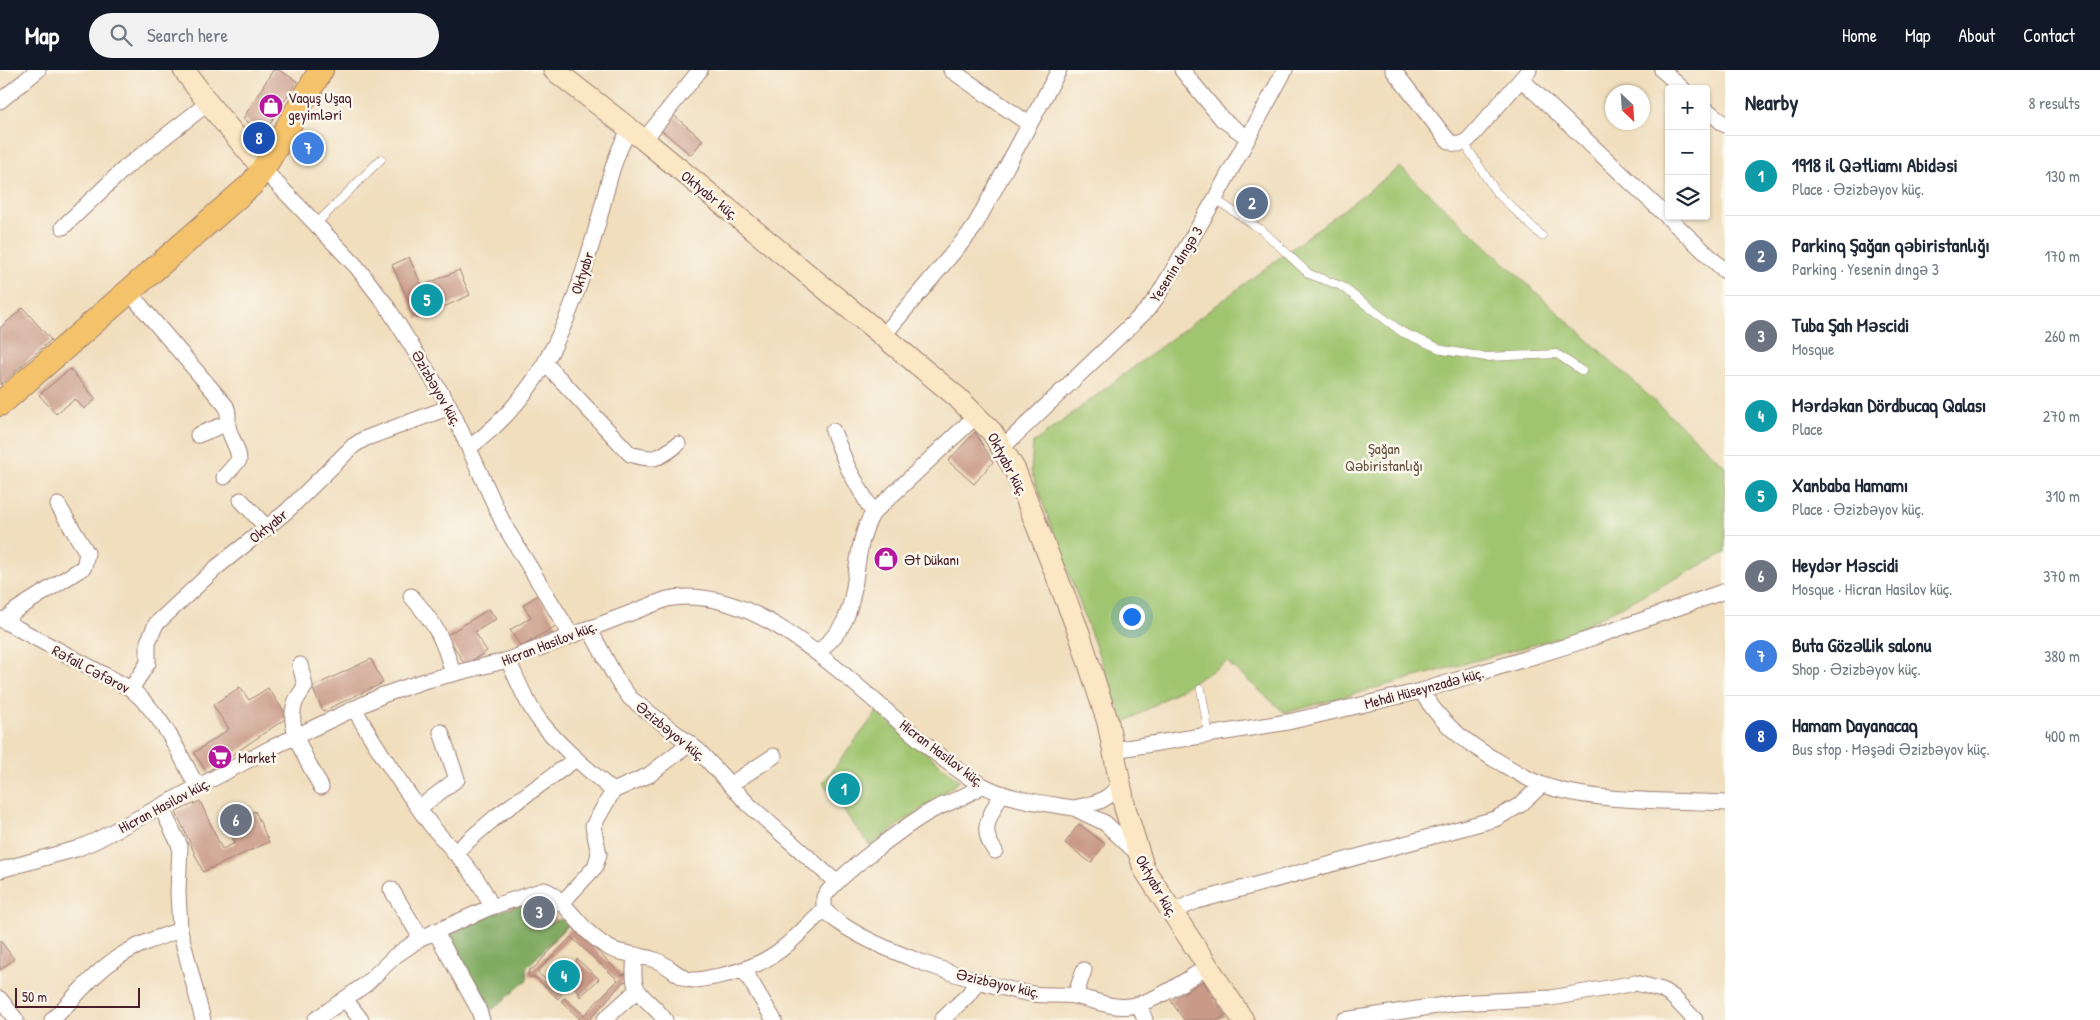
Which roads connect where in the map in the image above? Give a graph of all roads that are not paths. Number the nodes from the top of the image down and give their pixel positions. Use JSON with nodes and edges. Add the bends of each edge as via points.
{"nodes":[{"id":1,"x":38,"y":70,"type":"edge"},
{"id":2,"x":184,"y":70,"type":"edge"},
{"id":3,"x":321,"y":70,"type":"edge"},
{"id":4,"x":554,"y":70,"type":"edge"},
{"id":5,"x":700,"y":70,"type":"edge"},
{"id":6,"x":951,"y":70,"type":"edge"},
{"id":7,"x":1059,"y":70,"type":"edge"},
{"id":8,"x":1182,"y":70,"type":"edge"},
{"id":9,"x":1286,"y":70,"type":"edge"},
{"id":10,"x":1393,"y":70,"type":"edge"},
{"id":11,"x":1662,"y":70,"type":"edge"},
{"id":12,"x":1524,"y":75,"type":"edge"},
{"id":13,"x":1679,"y":85,"type":"edge"},
{"id":14,"x":0,"y":101,"type":"edge"},
{"id":15,"x":208,"y":104,"type":"junction"},
{"id":16,"x":1710,"y":112,"type":"edge"},
{"id":17,"x":1029,"y":124,"type":"junction"},
{"id":18,"x":1725,"y":125,"type":"edge"},
{"id":19,"x":637,"y":135,"type":"junction"},
{"id":20,"x":1248,"y":138,"type":"junction"},
{"id":21,"x":1464,"y":143,"type":"junction"},
{"id":22,"x":381,"y":159,"type":"dead end"},
{"id":23,"x":264,"y":169,"type":"junction"},
{"id":24,"x":1215,"y":199,"type":"junction"},
{"id":25,"x":316,"y":224,"type":"junction"},
{"id":26,"x":63,"y":227,"type":"dead end"},
{"id":27,"x":1542,"y":236,"type":"dead end"},
{"id":28,"x":1725,"y":271,"type":"edge"},
{"id":29,"x":128,"y":292,"type":"junction"},
{"id":30,"x":883,"y":336,"type":"junction"},
{"id":31,"x":546,"y":364,"type":"junction"},
{"id":32,"x":1582,"y":371,"type":"dead end"},
{"id":33,"x":0,"y":404,"type":"edge"},
{"id":34,"x":450,"y":407,"type":"junction"},
{"id":35,"x":976,"y":415,"type":"junction"},
{"id":36,"x":228,"y":422,"type":"junction"},
{"id":37,"x":833,"y":431,"type":"dead end"},
{"id":38,"x":198,"y":434,"type":"dead end"},
{"id":39,"x":678,"y":444,"type":"dead end"},
{"id":40,"x":1003,"y":447,"type":"junction"},
{"id":41,"x":470,"y":448,"type":"junction"},
{"id":42,"x":224,"y":477,"type":"dead end"},
{"id":43,"x":241,"y":500,"type":"dead end"},
{"id":44,"x":58,"y":505,"type":"dead end"},
{"id":45,"x":873,"y":513,"type":"junction"},
{"id":46,"x":266,"y":528,"type":"junction"},
{"id":47,"x":1725,"y":591,"type":"edge"},
{"id":48,"x":411,"y":596,"type":"dead end"},
{"id":49,"x":2,"y":620,"type":"edge"},
{"id":50,"x":589,"y":628,"type":"junction"},
{"id":51,"x":572,"y":635,"type":"junction"},
{"id":52,"x":818,"y":653,"type":"junction"},
{"id":53,"x":508,"y":660,"type":"junction"},
{"id":54,"x":300,"y":665,"type":"dead end"},
{"id":55,"x":452,"y":674,"type":"junction"},
{"id":56,"x":1201,"y":689,"type":"dead end"},
{"id":57,"x":131,"y":690,"type":"junction"},
{"id":58,"x":1421,"y":691,"type":"junction"},
{"id":59,"x":354,"y":708,"type":"junction"},
{"id":60,"x":441,"y":732,"type":"dead end"},
{"id":61,"x":297,"y":736,"type":"junction"},
{"id":62,"x":1209,"y":736,"type":"junction"},
{"id":63,"x":690,"y":743,"type":"junction"},
{"id":64,"x":1114,"y":750,"type":"junction"},
{"id":65,"x":774,"y":756,"type":"dead end"},
{"id":66,"x":576,"y":759,"type":"junction"},
{"id":67,"x":1120,"y":782,"type":"junction"},
{"id":68,"x":730,"y":784,"type":"junction"},
{"id":69,"x":982,"y":785,"type":"junction"},
{"id":70,"x":1542,"y":785,"type":"junction"},
{"id":71,"x":197,"y":787,"type":"junction"},
{"id":72,"x":321,"y":787,"type":"dead end"},
{"id":73,"x":613,"y":791,"type":"junction"},
{"id":74,"x":1001,"y":794,"type":"junction"},
{"id":75,"x":1725,"y":803,"type":"edge"},
{"id":76,"x":161,"y":806,"type":"junction"},
{"id":77,"x":419,"y":808,"type":"junction"},
{"id":78,"x":1074,"y":808,"type":"junction"},
{"id":79,"x":1125,"y":808,"type":"junction"},
{"id":80,"x":1105,"y":823,"type":"junction"},
{"id":81,"x":995,"y":851,"type":"dead end"},
{"id":82,"x":454,"y":853,"type":"junction"},
{"id":83,"x":1138,"y":854,"type":"junction"},
{"id":84,"x":0,"y":870,"type":"edge"},
{"id":85,"x":836,"y":882,"type":"junction"},
{"id":86,"x":391,"y":889,"type":"dead end"},
{"id":87,"x":562,"y":904,"type":"junction"},
{"id":88,"x":491,"y":907,"type":"junction"},
{"id":89,"x":824,"y":909,"type":"junction"},
{"id":90,"x":1171,"y":912,"type":"junction"},
{"id":91,"x":180,"y":930,"type":"junction"},
{"id":92,"x":435,"y":931,"type":"junction"},
{"id":93,"x":421,"y":938,"type":"junction"},
{"id":94,"x":635,"y":956,"type":"junction"},
{"id":95,"x":1208,"y":967,"type":"junction"},
{"id":96,"x":744,"y":970,"type":"junction"},
{"id":97,"x":1084,"y":970,"type":"dead end"},
{"id":98,"x":978,"y":981,"type":"junction"},
{"id":99,"x":636,"y":991,"type":"junction"},
{"id":100,"x":1075,"y":996,"type":"junction"},
{"id":101,"x":345,"y":998,"type":"junction"},
{"id":102,"x":0,"y":999,"type":"edge"},
{"id":103,"x":1139,"y":1004,"type":"junction"},
{"id":104,"x":16,"y":1020,"type":"edge"},
{"id":105,"x":52,"y":1020,"type":"edge"},
{"id":106,"x":203,"y":1020,"type":"edge"},
{"id":107,"x":315,"y":1020,"type":"edge"},
{"id":108,"x":361,"y":1020,"type":"edge"},
{"id":109,"x":482,"y":1020,"type":"edge"},
{"id":110,"x":604,"y":1020,"type":"edge"},
{"id":111,"x":665,"y":1020,"type":"edge"},
{"id":112,"x":774,"y":1020,"type":"edge"},
{"id":113,"x":942,"y":1020,"type":"edge"},
{"id":114,"x":1145,"y":1020,"type":"edge"},
{"id":115,"x":1243,"y":1020,"type":"edge"},
{"id":116,"x":1344,"y":1020,"type":"edge"},
{"id":117,"x":1696,"y":1020,"type":"edge"}],
"edges":[{"from":1,"to":14,"type":"street"},
{"from":2,"to":15,"type":"street"},
{"from":3,"to":23,"type":"main road"},
{"from":4,"to":19,"type":"street","name":"Oktyabr küç."},
{"from":5,"to":19,"type":"street","name":"Oktyabr"},
{"from":6,"to":17,"type":"street"},
{"from":7,"to":17,"type":"street"},
{"from":8,"to":20,"type":"street","via":[[1222,119]]},
{"from":9,"to":20,"type":"street","name":"Yesenin dıngə 3"},
{"from":10,"to":21,"type":"street","via":[[1446,138],[1453,144]]},
{"from":11,"to":13,"type":"street"},
{"from":12,"to":21,"type":"street"},
{"from":12,"to":28,"type":"street"},
{"from":15,"to":23,"type":"street"},
{"from":15,"to":26,"type":"street","via":[[125,168]]},
{"from":16,"to":18,"type":"street"},
{"from":17,"to":30,"type":"street","via":[[973,228]]},
{"from":19,"to":30,"type":"street","name":"Oktyabr küç."},
{"from":19,"to":31,"type":"street","name":"Oktyabr","via":[[618,151],[581,280]]},
{"from":20,"to":24,"type":"street","name":"Yesenin dıngə 3"},
{"from":21,"to":27,"type":"lane","via":[[1496,192]]},
{"from":22,"to":25,"type":"lane"},
{"from":23,"to":25,"type":"street","name":"Əzizbəyov küç."},
{"from":23,"to":29,"type":"main road","via":[[244,191]]},
{"from":24,"to":32,"type":"lane","via":[[1263,231],[1309,274],[1341,286],[1402,332],[1443,350],[1486,357],[1557,354]]},
{"from":24,"to":40,"type":"street","name":"Yesenin dıngə 3","via":[[1147,310]]},
{"from":25,"to":34,"type":"street","name":"Əzizbəyov küç.","via":[[374,287]]},
{"from":29,"to":33,"type":"main road"},
{"from":29,"to":36,"type":"street","via":[[226,406],[230,417]]},
{"from":30,"to":35,"type":"street","name":"Oktyabr küç."},
{"from":31,"to":39,"type":"street","via":[[630,454],[656,459]]},
{"from":31,"to":41,"type":"street","name":"Oktyabr","via":[[531,388],[506,416]]},
{"from":34,"to":41,"type":"street","name":"Əzizbəyov küç."},
{"from":34,"to":46,"type":"street","name":"Oktyabr","via":[[353,446]]},
{"from":35,"to":40,"type":"street","name":"Oktyabr küç."},
{"from":35,"to":45,"type":"street"},
{"from":36,"to":38,"type":"street"},
{"from":36,"to":42,"type":"street","via":[[239,460]]},
{"from":37,"to":45,"type":"street","via":[[848,468]]},
{"from":40,"to":64,"type":"street","name":"Oktyabr küç.","via":[[1079,632]]},
{"from":41,"to":51,"type":"street","name":"Əzizbəyov küç.","via":[[504,525]]},
{"from":43,"to":46,"type":"street"},
{"from":44,"to":49,"type":"street","via":[[82,541],[88,561],[77,574]]},
{"from":45,"to":52,"type":"street","via":[[861,541],[845,621]]},
{"from":46,"to":57,"type":"street","name":"Oktyabr","via":[[217,567],[156,624],[148,642],[148,662]]},
{"from":47,"to":58,"type":"street","name":"Mehdi Hüseynzadə küç.","via":[[1583,641]]},
{"from":48,"to":55,"type":"street","via":[[435,624]]},
{"from":49,"to":57,"type":"street","name":"Rəfail Cəfərov"},
{"from":50,"to":51,"type":"street","name":"Hicran Hasilov küç."},
{"from":50,"to":52,"type":"street","name":"Hicran Hasilov küç.","via":[[667,599],[690,596],[727,604],[760,617]]},
{"from":50,"to":63,"type":"street","name":"Əzizbəyov küç.","via":[[630,698]]},
{"from":51,"to":53,"type":"street","name":"Hicran Hasilov küç."},
{"from":52,"to":69,"type":"street","name":"Hicran Hasilov küç.","via":[[939,755]]},
{"from":53,"to":55,"type":"street","name":"Hicran Hasilov küç."},
{"from":53,"to":66,"type":"street","via":[[540,720]]},
{"from":54,"to":61,"type":"street","via":[[305,686],[295,702],[293,713]]},
{"from":55,"to":59,"type":"street","name":"Hicran Hasilov küç.","via":[[404,687]]},
{"from":56,"to":62,"type":"lane"},
{"from":57,"to":71,"type":"street","name":"Rəfail Cəfərov","via":[[164,723]]},
{"from":58,"to":62,"type":"street","name":"Mehdi Hüseynzadə küç.","via":[[1306,718]]},
{"from":58,"to":70,"type":"street","via":[[1444,724],[1480,750]]},
{"from":59,"to":61,"type":"street","name":"Hicran Hasilov küç."},
{"from":59,"to":77,"type":"street"},
{"from":60,"to":77,"type":"street","via":[[456,779]]},
{"from":61,"to":71,"type":"street","name":"Hicran Hasilov küç."},
{"from":61,"to":72,"type":"street"},
{"from":62,"to":64,"type":"street","name":"Mehdi Hüseynzadə küç."},
{"from":63,"to":68,"type":"street","name":"Əzizbəyov küç."},
{"from":63,"to":73,"type":"street","via":[[650,774]]},
{"from":64,"to":67,"type":"street","name":"Oktyabr küç."},
{"from":65,"to":68,"type":"street"},
{"from":66,"to":73,"type":"street"},
{"from":66,"to":82,"type":"street","via":[[498,815]]},
{"from":67,"to":78,"type":"street","via":[[1106,799]]},
{"from":67,"to":79,"type":"street","name":"Oktyabr küç."},
{"from":68,"to":85,"type":"street","name":"Əzizbəyov küç."},
{"from":69,"to":74,"type":"street","name":"Hicran Hasilov küç."},
{"from":69,"to":85,"type":"street","via":[[965,798],[922,816]]},
{"from":70,"to":75,"type":"street","via":[[1598,796]]},
{"from":70,"to":90,"type":"street","via":[[1520,805],[1495,819],[1197,901]]},
{"from":71,"to":76,"type":"street","name":"Hicran Hasilov küç."},
{"from":73,"to":87,"type":"street","via":[[593,826],[598,860],[595,867]]},
{"from":74,"to":78,"type":"street","name":"Hicran Hasilov küç."},
{"from":74,"to":81,"type":"street","via":[[985,831]]},
{"from":76,"to":84,"type":"street","name":"Hicran Hasilov küç.","via":[[76,849]]},
{"from":76,"to":91,"type":"street","via":[[180,846]]},
{"from":77,"to":82,"type":"street"},
{"from":78,"to":80,"type":"street"},
{"from":79,"to":80,"type":"street","via":[[1118,818]]},
{"from":79,"to":83,"type":"street","name":"Oktyabr küç."},
{"from":80,"to":83,"type":"street"},
{"from":82,"to":88,"type":"street","via":[[480,885]]},
{"from":83,"to":90,"type":"street","name":"Oktyabr küç.","via":[[1152,884]]},
{"from":85,"to":89,"type":"street","via":[[824,897]]},
{"from":86,"to":93,"type":"street"},
{"from":87,"to":88,"type":"street","via":[[552,892],[544,890]]},
{"from":87,"to":94,"type":"street","via":[[607,948]]},
{"from":88,"to":92,"type":"street"},
{"from":89,"to":96,"type":"street","via":[[781,951]]},
{"from":89,"to":98,"type":"street","name":"Əzizbəyov küç.","via":[[834,920],[868,940]]},
{"from":90,"to":95,"type":"street","name":"Oktyabr küç."},
{"from":91,"to":105,"type":"street","via":[[120,956]]},
{"from":91,"to":106,"type":"street"},
{"from":92,"to":93,"type":"street"},
{"from":92,"to":109,"type":"street"},
{"from":93,"to":101,"type":"street"},
{"from":94,"to":96,"type":"street","via":[[656,960],[690,980]]},
{"from":94,"to":99,"type":"street","via":[[633,974]]},
{"from":95,"to":103,"type":"street","name":"Əzizbəyov küç."},
{"from":95,"to":115,"type":"street","name":"Oktyabr küç."},
{"from":96,"to":112,"type":"street"},
{"from":97,"to":100,"type":"street"},
{"from":98,"to":100,"type":"street","name":"Əzizbəyov küç.","via":[[1032,994]]},
{"from":98,"to":113,"type":"street"},
{"from":99,"to":110,"type":"street"},
{"from":99,"to":111,"type":"street"},
{"from":100,"to":103,"type":"street","name":"Əzizbəyov küç.","via":[[1119,1006]]},
{"from":101,"to":107,"type":"street"},
{"from":101,"to":108,"type":"street"},
{"from":102,"to":104,"type":"street"},
{"from":103,"to":114,"type":"street"},
{"from":116,"to":117,"type":"street","via":[[1457,1003],[1551,998],[1636,983],[1662,990]]}]}
